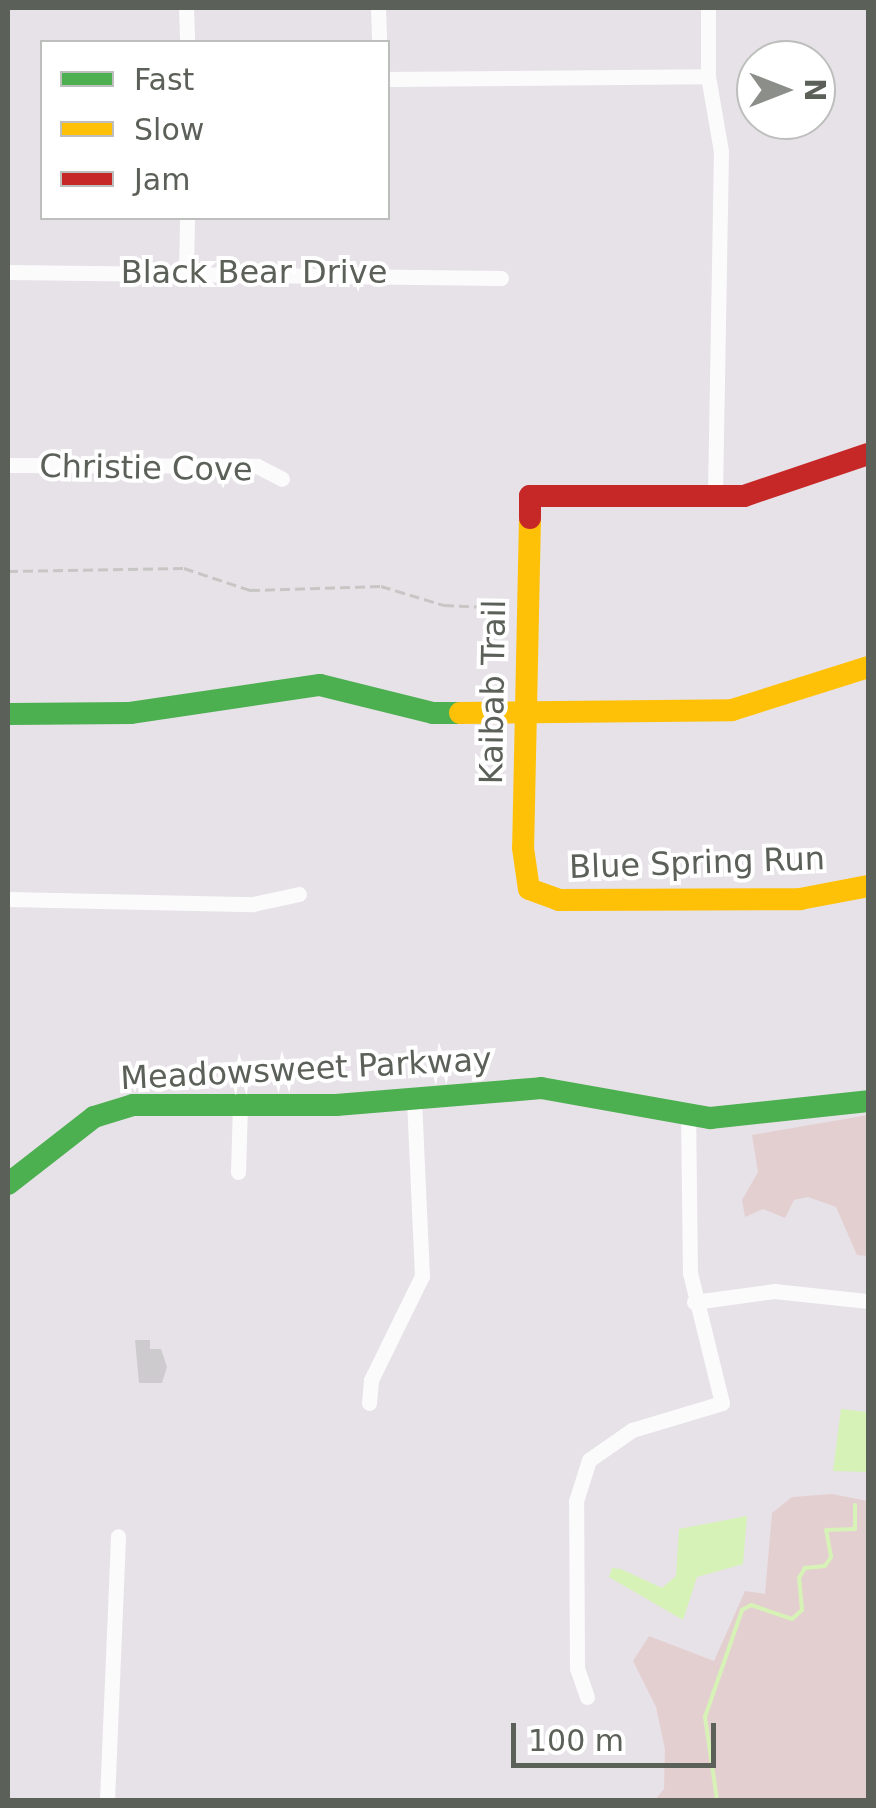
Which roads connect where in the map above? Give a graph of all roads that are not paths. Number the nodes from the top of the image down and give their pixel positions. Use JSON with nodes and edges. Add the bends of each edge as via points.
{"nodes":[{"id":1,"x":186,"y":8,"type":"edge"},
{"id":2,"x":378,"y":8,"type":"edge"},
{"id":3,"x":708,"y":8,"type":"edge"},
{"id":4,"x":187,"y":40,"type":"edge"},
{"id":5,"x":378,"y":40,"type":"edge"},
{"id":6,"x":708,"y":76,"type":"junction"},
{"id":7,"x":390,"y":79,"type":"edge"},
{"id":8,"x":186,"y":220,"type":"edge"},
{"id":9,"x":8,"y":272,"type":"edge"},
{"id":10,"x":186,"y":272,"type":"junction"},
{"id":11,"x":501,"y":278,"type":"dead end"},
{"id":12,"x":868,"y":454,"type":"edge"},
{"id":13,"x":8,"y":465,"type":"edge"},
{"id":14,"x":282,"y":479,"type":"dead end"},
{"id":15,"x":715,"y":498,"type":"junction"},
{"id":16,"x":868,"y":668,"type":"edge"},
{"id":17,"x":524,"y":712,"type":"junction"},
{"id":18,"x":8,"y":714,"type":"edge"},
{"id":19,"x":868,"y":886,"type":"edge"},
{"id":20,"x":529,"y":890,"type":"joint"},
{"id":21,"x":299,"y":894,"type":"dead end"},
{"id":22,"x":8,"y":899,"type":"edge"},
{"id":23,"x":414,"y":1097,"type":"junction"},
{"id":24,"x":868,"y":1101,"type":"edge"},
{"id":25,"x":240,"y":1106,"type":"junction"},
{"id":26,"x":688,"y":1116,"type":"junction"},
{"id":27,"x":238,"y":1172,"type":"dead end"},
{"id":28,"x":10,"y":1177,"type":"edge"},
{"id":29,"x":868,"y":1301,"type":"edge"},
{"id":30,"x":694,"y":1302,"type":"junction"},
{"id":31,"x":369,"y":1404,"type":"dead end"},
{"id":32,"x":118,"y":1536,"type":"dead end"},
{"id":33,"x":587,"y":1696,"type":"dead end"},
{"id":34,"x":107,"y":1800,"type":"edge"}],
"edges":[{"from":1,"to":4,"type":"street"},
{"from":2,"to":5,"type":"street"},
{"from":3,"to":6,"type":"street"},
{"from":6,"to":7,"type":"street"},
{"from":6,"to":15,"type":"street","via":[[720,152]]},
{"from":8,"to":10,"type":"street"},
{"from":9,"to":10,"type":"street","name":"Black Bear Drive"},
{"from":10,"to":11,"type":"street","name":"Black Bear Drive"},
{"from":12,"to":15,"type":"street","via":[[744,496]]},
{"from":13,"to":14,"type":"street","name":"Christie Cove","via":[[256,466]]},
{"from":15,"to":17,"type":"street","name":"Kaibab Trail","via":[[530,496]]},
{"from":16,"to":17,"type":"street","via":[[732,710]]},
{"from":17,"to":18,"type":"street","via":[[408,710],[320,684],[130,713]]},
{"from":17,"to":20,"type":"street","name":"Kaibab Trail"},
{"from":19,"to":20,"type":"street","name":"Blue Spring Run","via":[[782,899],[559,900]]},
{"from":21,"to":22,"type":"street","via":[[253,904]]},
{"from":23,"to":25,"type":"street","name":"Meadowsweet Parkway"},
{"from":23,"to":26,"type":"street","name":"Meadowsweet Parkway","via":[[541,1088],[623,1098]]},
{"from":23,"to":31,"type":"street","via":[[422,1276],[371,1380]]},
{"from":24,"to":26,"type":"street","name":"Meadowsweet Parkway","via":[[751,1117]]},
{"from":25,"to":27,"type":"street"},
{"from":25,"to":28,"type":"street","name":"Meadowsweet Parkway","via":[[134,1104],[94,1117]]},
{"from":26,"to":30,"type":"street"},
{"from":29,"to":30,"type":"street","via":[[774,1290]]},
{"from":30,"to":33,"type":"street","via":[[722,1404],[632,1430],[589,1460],[580,1482],[577,1668]]},
{"from":32,"to":34,"type":"street"}]}
